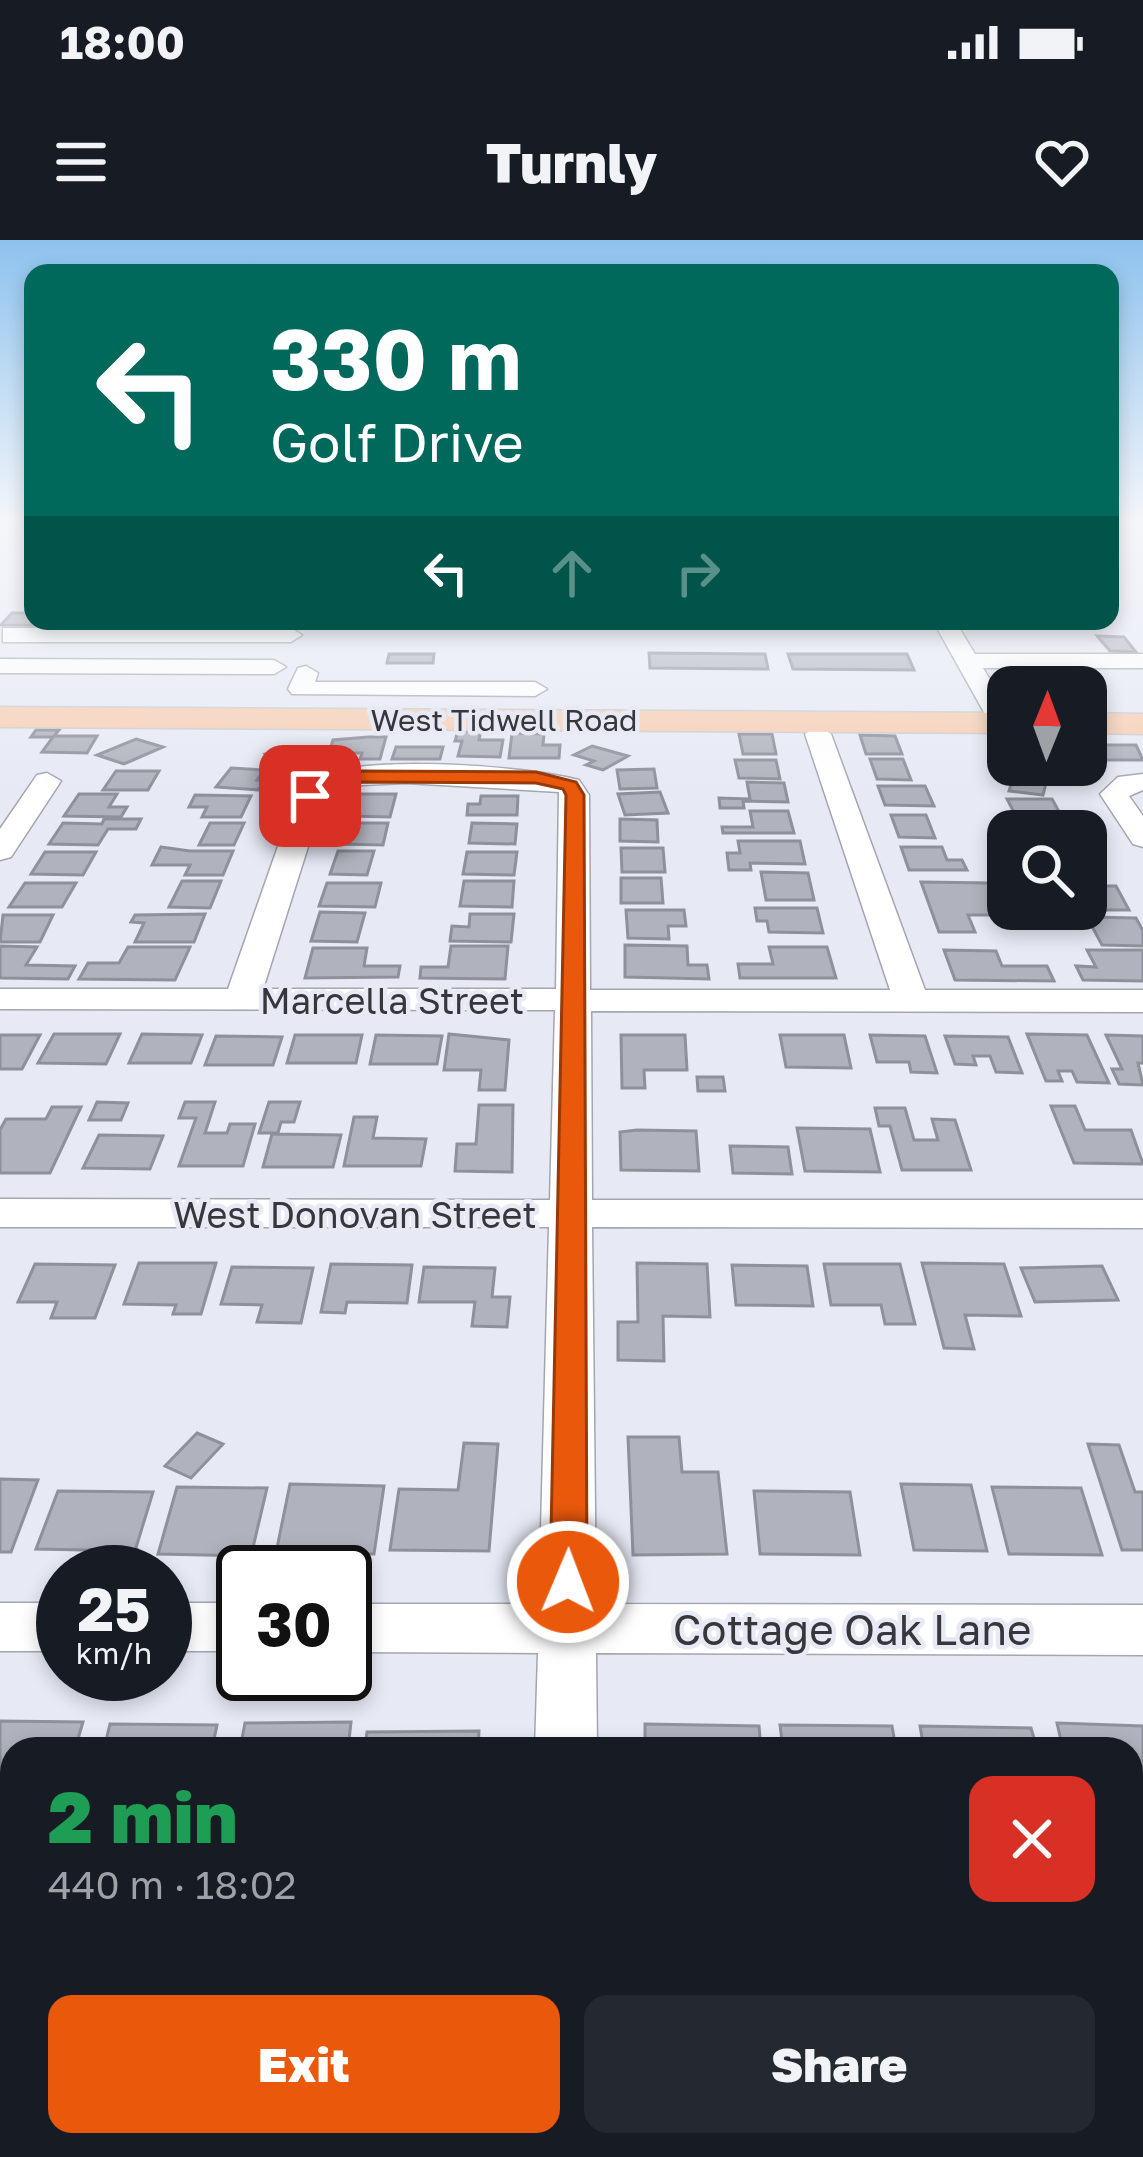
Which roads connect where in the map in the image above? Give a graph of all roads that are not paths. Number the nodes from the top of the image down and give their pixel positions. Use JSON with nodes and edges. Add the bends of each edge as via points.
{"nodes":[{"id":1,"x":211,"y":630,"type":"edge"},
{"id":2,"x":293,"y":630,"type":"edge"},
{"id":3,"x":949,"y":630,"type":"edge"},
{"id":4,"x":3,"y":635,"type":"edge"},
{"id":5,"x":967,"y":661,"type":"junction"},
{"id":6,"x":1143,"y":661,"type":"edge"},
{"id":7,"x":0,"y":666,"type":"edge"},
{"id":8,"x":274,"y":667,"type":"junction"},
{"id":9,"x":306,"y":673,"type":"dead end"},
{"id":10,"x":472,"y":682,"type":"junction"},
{"id":11,"x":378,"y":688,"type":"junction"},
{"id":12,"x":987,"y":690,"type":"edge"},
{"id":13,"x":0,"y":698,"type":"edge"},
{"id":14,"x":1107,"y":703,"type":"edge"},
{"id":15,"x":1143,"y":704,"type":"edge"},
{"id":16,"x":253,"y":710,"type":"junction"},
{"id":17,"x":987,"y":712,"type":"edge"},
{"id":18,"x":0,"y":717,"type":"edge"},
{"id":19,"x":1107,"y":723,"type":"edge"},
{"id":20,"x":1143,"y":724,"type":"edge"},
{"id":21,"x":818,"y":734,"type":"dead end"},
{"id":22,"x":47,"y":781,"type":"dead end"},
{"id":23,"x":1143,"y":782,"type":"edge"},
{"id":24,"x":1143,"y":838,"type":"edge"},
{"id":25,"x":0,"y":851,"type":"edge"},
{"id":26,"x":0,"y":999,"type":"edge"},
{"id":27,"x":242,"y":1000,"type":"junction"},
{"id":28,"x":572,"y":1000,"type":"junction"},
{"id":29,"x":911,"y":1000,"type":"junction"},
{"id":30,"x":1143,"y":1001,"type":"edge"},
{"id":31,"x":0,"y":1213,"type":"edge"},
{"id":32,"x":1143,"y":1214,"type":"edge"},
{"id":33,"x":571,"y":1215,"type":"junction"},
{"id":34,"x":0,"y":1627,"type":"edge"},
{"id":35,"x":36,"y":1627,"type":"edge"},
{"id":36,"x":372,"y":1628,"type":"edge"},
{"id":37,"x":568,"y":1628,"type":"junction"},
{"id":38,"x":1143,"y":1630,"type":"edge"},
{"id":39,"x":566,"y":1737,"type":"edge"}],
"edges":[{"from":1,"to":4,"type":"street"},
{"from":2,"to":8,"type":"street"},
{"from":3,"to":5,"type":"street"},
{"from":5,"to":6,"type":"street"},
{"from":5,"to":12,"type":"street"},
{"from":7,"to":8,"type":"street"},
{"from":8,"to":16,"type":"street"},
{"from":9,"to":11,"type":"street","via":[[299,689]]},
{"from":10,"to":11,"type":"main road","name":"West Tidwell Road"},
{"from":10,"to":11,"type":"street"},
{"from":10,"to":16,"type":"main road","name":"West Tidwell Road"},
{"from":10,"to":17,"type":"main road","name":"West Tidwell Road"},
{"from":11,"to":16,"type":"main road","name":"West Tidwell Road"},
{"from":13,"to":16,"type":"main road","name":"West Tidwell Road"},
{"from":14,"to":15,"type":"main road"},
{"from":16,"to":18,"type":"main road","name":"West Tidwell Road"},
{"from":19,"to":20,"type":"main road"},
{"from":21,"to":29,"type":"street"},
{"from":22,"to":25,"type":"street"},
{"from":23,"to":24,"type":"street","via":[[1114,794]]},
{"from":26,"to":27,"type":"street","name":"Marcella Street"},
{"from":27,"to":28,"type":"street","name":"Marcella Street"},
{"from":27,"to":28,"type":"street","via":[[316,788],[338,778],[442,777],[536,778],[575,795]]},
{"from":28,"to":29,"type":"street","name":"Marcella Street"},
{"from":28,"to":33,"type":"street"},
{"from":29,"to":30,"type":"street","name":"Marcella Street"},
{"from":31,"to":33,"type":"street","name":"West Donovan Street"},
{"from":32,"to":33,"type":"street","name":"West Donovan Street"},
{"from":33,"to":37,"type":"street"},
{"from":34,"to":35,"type":"street"},
{"from":36,"to":37,"type":"street","name":"Cottage Oak Lane"},
{"from":37,"to":38,"type":"street","name":"Cottage Oak Lane"},
{"from":37,"to":39,"type":"street"}]}
